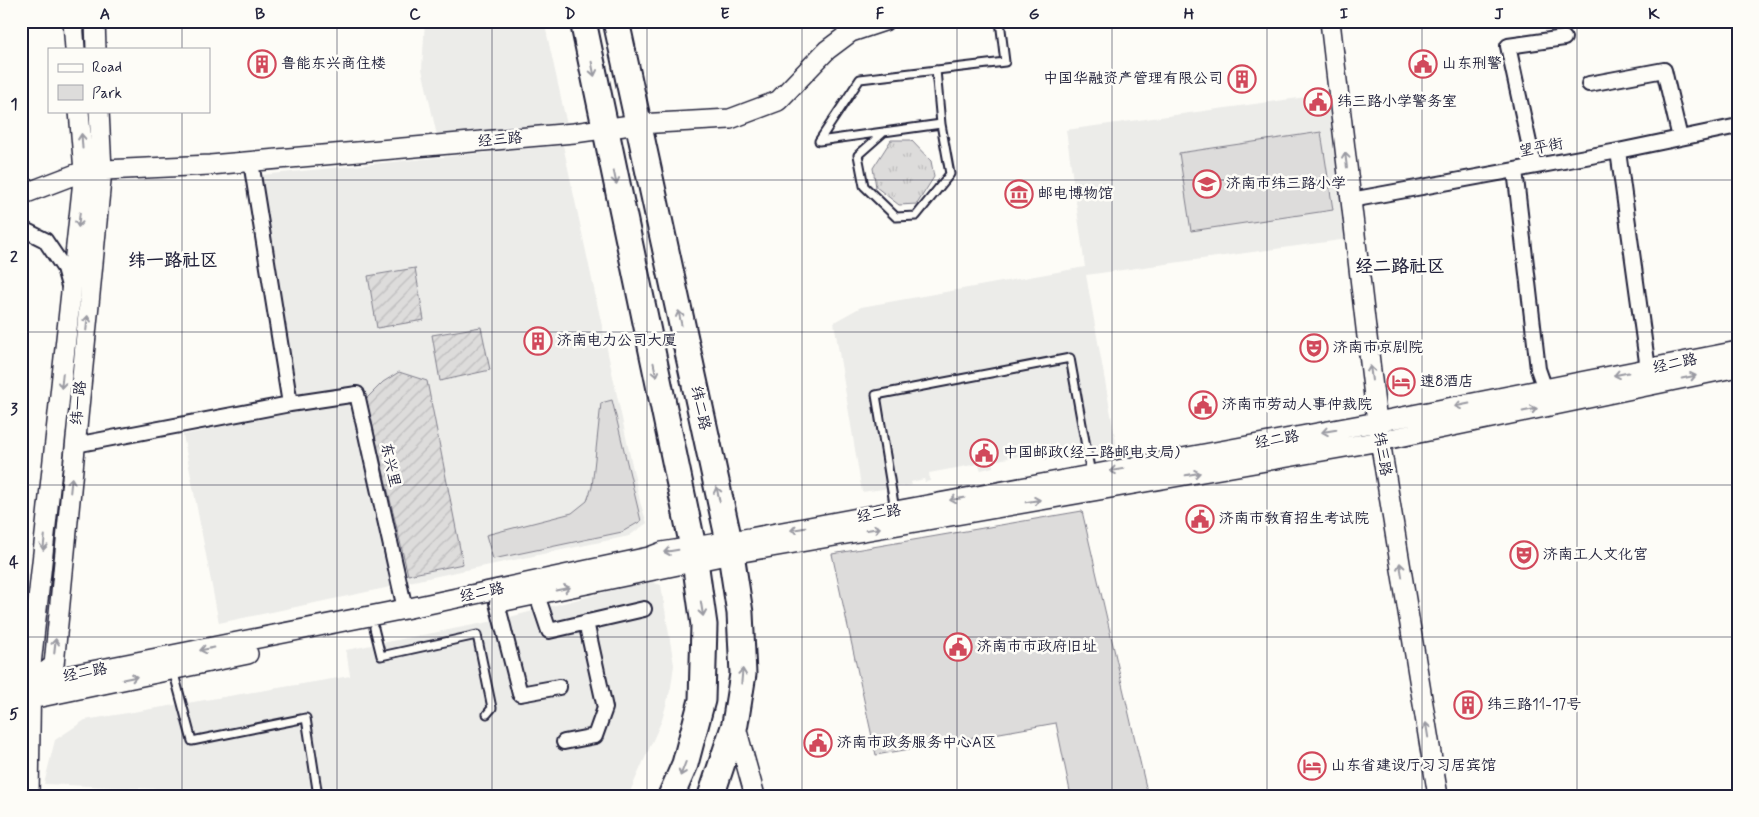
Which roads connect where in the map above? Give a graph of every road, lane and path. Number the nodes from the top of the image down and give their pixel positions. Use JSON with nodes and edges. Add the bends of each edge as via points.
{"nodes":[{"id":1,"x":73,"y":21,"type":"edge"},
{"id":2,"x":95,"y":21,"type":"edge"},
{"id":3,"x":584,"y":21,"type":"edge"},
{"id":4,"x":616,"y":21,"type":"edge"},
{"id":5,"x":884,"y":21,"type":"edge"},
{"id":6,"x":1000,"y":21,"type":"edge"},
{"id":7,"x":1330,"y":21,"type":"edge"},
{"id":8,"x":1564,"y":38,"type":"dead end"},
{"id":9,"x":75,"y":48,"type":"edge"},
{"id":10,"x":96,"y":48,"type":"edge"},
{"id":11,"x":936,"y":70,"type":"junction"},
{"id":12,"x":1589,"y":84,"type":"dead end"},
{"id":13,"x":80,"y":112,"type":"edge"},
{"id":14,"x":99,"y":112,"type":"edge"},
{"id":15,"x":638,"y":124,"type":"junction"},
{"id":16,"x":941,"y":124,"type":"junction"},
{"id":17,"x":1738,"y":126,"type":"edge"},
{"id":18,"x":605,"y":129,"type":"junction"},
{"id":19,"x":885,"y":132,"type":"junction"},
{"id":20,"x":1680,"y":138,"type":"junction"},
{"id":21,"x":1618,"y":151,"type":"junction"},
{"id":22,"x":251,"y":162,"type":"junction"},
{"id":23,"x":1534,"y":166,"type":"junction"},
{"id":24,"x":1515,"y":170,"type":"junction"},
{"id":25,"x":93,"y":171,"type":"junction"},
{"id":26,"x":21,"y":195,"type":"edge"},
{"id":27,"x":1351,"y":200,"type":"junction"},
{"id":28,"x":21,"y":228,"type":"edge"},
{"id":29,"x":71,"y":296,"type":"junction"},
{"id":30,"x":1738,"y":350,"type":"edge"},
{"id":31,"x":1738,"y":367,"type":"edge"},
{"id":32,"x":1648,"y":369,"type":"junction"},
{"id":33,"x":1545,"y":389,"type":"junction"},
{"id":34,"x":290,"y":404,"type":"junction"},
{"id":35,"x":1376,"y":422,"type":"junction"},
{"id":36,"x":1380,"y":441,"type":"junction"},
{"id":37,"x":75,"y":445,"type":"junction"},
{"id":38,"x":1091,"y":475,"type":"junction"},
{"id":39,"x":896,"y":510,"type":"junction"},
{"id":40,"x":730,"y":548,"type":"junction"},
{"id":41,"x":694,"y":554,"type":"junction"},
{"id":42,"x":537,"y":595,"type":"junction"},
{"id":43,"x":497,"y":603,"type":"junction"},
{"id":44,"x":405,"y":609,"type":"junction"},
{"id":45,"x":644,"y":609,"type":"dead end"},
{"id":46,"x":586,"y":622,"type":"junction"},
{"id":47,"x":374,"y":628,"type":"junction"},
{"id":48,"x":173,"y":669,"type":"junction"},
{"id":49,"x":559,"y":687,"type":"dead end"},
{"id":50,"x":26,"y":692,"type":"edge"},
{"id":51,"x":487,"y":714,"type":"dead end"},
{"id":52,"x":735,"y":724,"type":"junction"},
{"id":53,"x":564,"y":742,"type":"dead end"},
{"id":54,"x":26,"y":791,"type":"edge"},
{"id":55,"x":318,"y":796,"type":"edge"},
{"id":56,"x":672,"y":796,"type":"edge"},
{"id":57,"x":711,"y":796,"type":"edge"},
{"id":58,"x":755,"y":796,"type":"edge"},
{"id":59,"x":1438,"y":796,"type":"edge"}],
"edges":[{"from":1,"to":9,"type":"street"},
{"from":2,"to":10,"type":"street"},
{"from":3,"to":18,"type":"highway","one_way":true},
{"from":4,"to":15,"type":"highway","name":"纬二路"},
{"from":5,"to":15,"type":"street","name":"经三路","via":[[851,32],[827,50],[778,101],[730,119]]},
{"from":6,"to":11,"type":"lane","via":[[1005,62]]},
{"from":27,"to":7,"type":"street","name":"纬三路","one_way":true},
{"from":8,"to":23,"type":"street","via":[[1508,46]]},
{"from":11,"to":16,"type":"lane"},
{"from":11,"to":19,"type":"lane","via":[[860,79],[819,141]]},
{"from":12,"to":20,"type":"street","via":[[1664,70]]},
{"from":25,"to":13,"type":"street","name":"纬一路","one_way":true},
{"from":14,"to":25,"type":"street","name":"纬一路"},
{"from":15,"to":18,"type":"street","name":"经三路"},
{"from":40,"to":15,"type":"highway","name":"纬二路","one_way":true},
{"from":16,"to":19,"type":"lane"},
{"from":16,"to":19,"type":"lane","via":[[950,174],[916,216],[896,217],[864,186],[858,156]]},
{"from":17,"to":20,"type":"street","name":"望平街"},
{"from":18,"to":22,"type":"street","name":"经三路"},
{"from":18,"to":41,"type":"highway","one_way":true},
{"from":20,"to":21,"type":"street","name":"望平街"},
{"from":21,"to":23,"type":"street","name":"望平街"},
{"from":21,"to":32,"type":"street"},
{"from":22,"to":25,"type":"street","name":"经三路"},
{"from":22,"to":34,"type":"street"},
{"from":23,"to":24,"type":"street","name":"望平街"},
{"from":24,"to":27,"type":"street","name":"望平街"},
{"from":24,"to":33,"type":"street","via":[[1538,369]]},
{"from":25,"to":26,"type":"street","name":"经三路"},
{"from":25,"to":29,"type":"street","name":"纬一路","one_way":true},
{"from":37,"to":25,"type":"street","name":"纬一路","one_way":true},
{"from":35,"to":27,"type":"street","name":"纬三路","one_way":true},
{"from":28,"to":29,"type":"street","via":[[45,240],[64,268]]},
{"from":29,"to":50,"type":"street","name":"纬一路","one_way":true},
{"from":30,"to":32,"type":"street","name":"经二路"},
{"from":36,"to":31,"type":"street","name":"经二路","one_way":true},
{"from":32,"to":33,"type":"street","name":"经二路","one_way":true},
{"from":33,"to":35,"type":"street","name":"经二路","one_way":true},
{"from":34,"to":37,"type":"street","name":"东兴里"},
{"from":34,"to":44,"type":"street","name":"东兴里","via":[[358,394]]},
{"from":35,"to":36,"type":"street","name":"纬三路"},
{"from":35,"to":38,"type":"street","name":"经二路","one_way":true},
{"from":40,"to":36,"type":"street","name":"经二路","one_way":true},
{"from":59,"to":36,"type":"street","name":"纬三路","one_way":true},
{"from":50,"to":37,"type":"street","name":"纬一路","one_way":true,"via":[[54,664]]},
{"from":38,"to":39,"type":"street","name":"经二路","one_way":true},
{"from":38,"to":39,"type":"lane","via":[[1070,358],[876,395]]},
{"from":39,"to":40,"type":"street","name":"经二路","one_way":true},
{"from":40,"to":41,"type":"street","name":"经二路"},
{"from":52,"to":40,"type":"highway","name":"纬二路","one_way":true,"via":[[743,674],[740,613]]},
{"from":42,"to":41,"type":"street","name":"经二路","one_way":true},
{"from":41,"to":44,"type":"street","name":"经二路","one_way":true,"via":[[662,552]]},
{"from":41,"to":56,"type":"highway","one_way":true,"via":[[704,625],[702,700],[685,764]]},
{"from":42,"to":43,"type":"street","name":"经二路"},
{"from":42,"to":46,"type":"street","via":[[549,631]]},
{"from":43,"to":47,"type":"street","name":"经二路"},
{"from":43,"to":49,"type":"street","via":[[520,694]]},
{"from":44,"to":50,"type":"street","name":"经二路","one_way":true},
{"from":45,"to":46,"type":"street"},
{"from":46,"to":53,"type":"street","via":[[604,708],[595,736]]},
{"from":47,"to":48,"type":"street","name":"经二路"},
{"from":47,"to":51,"type":"lane","via":[[381,656],[477,635],[492,708]]},
{"from":50,"to":48,"type":"street","name":"经二路","one_way":true},
{"from":48,"to":55,"type":"lane","via":[[192,741],[306,718]]},
{"from":50,"to":54,"type":"street","name":"纬一路","via":[[29,709]]},
{"from":52,"to":57,"type":"highway","name":"纬二路"},
{"from":52,"to":58,"type":"street"}]}
